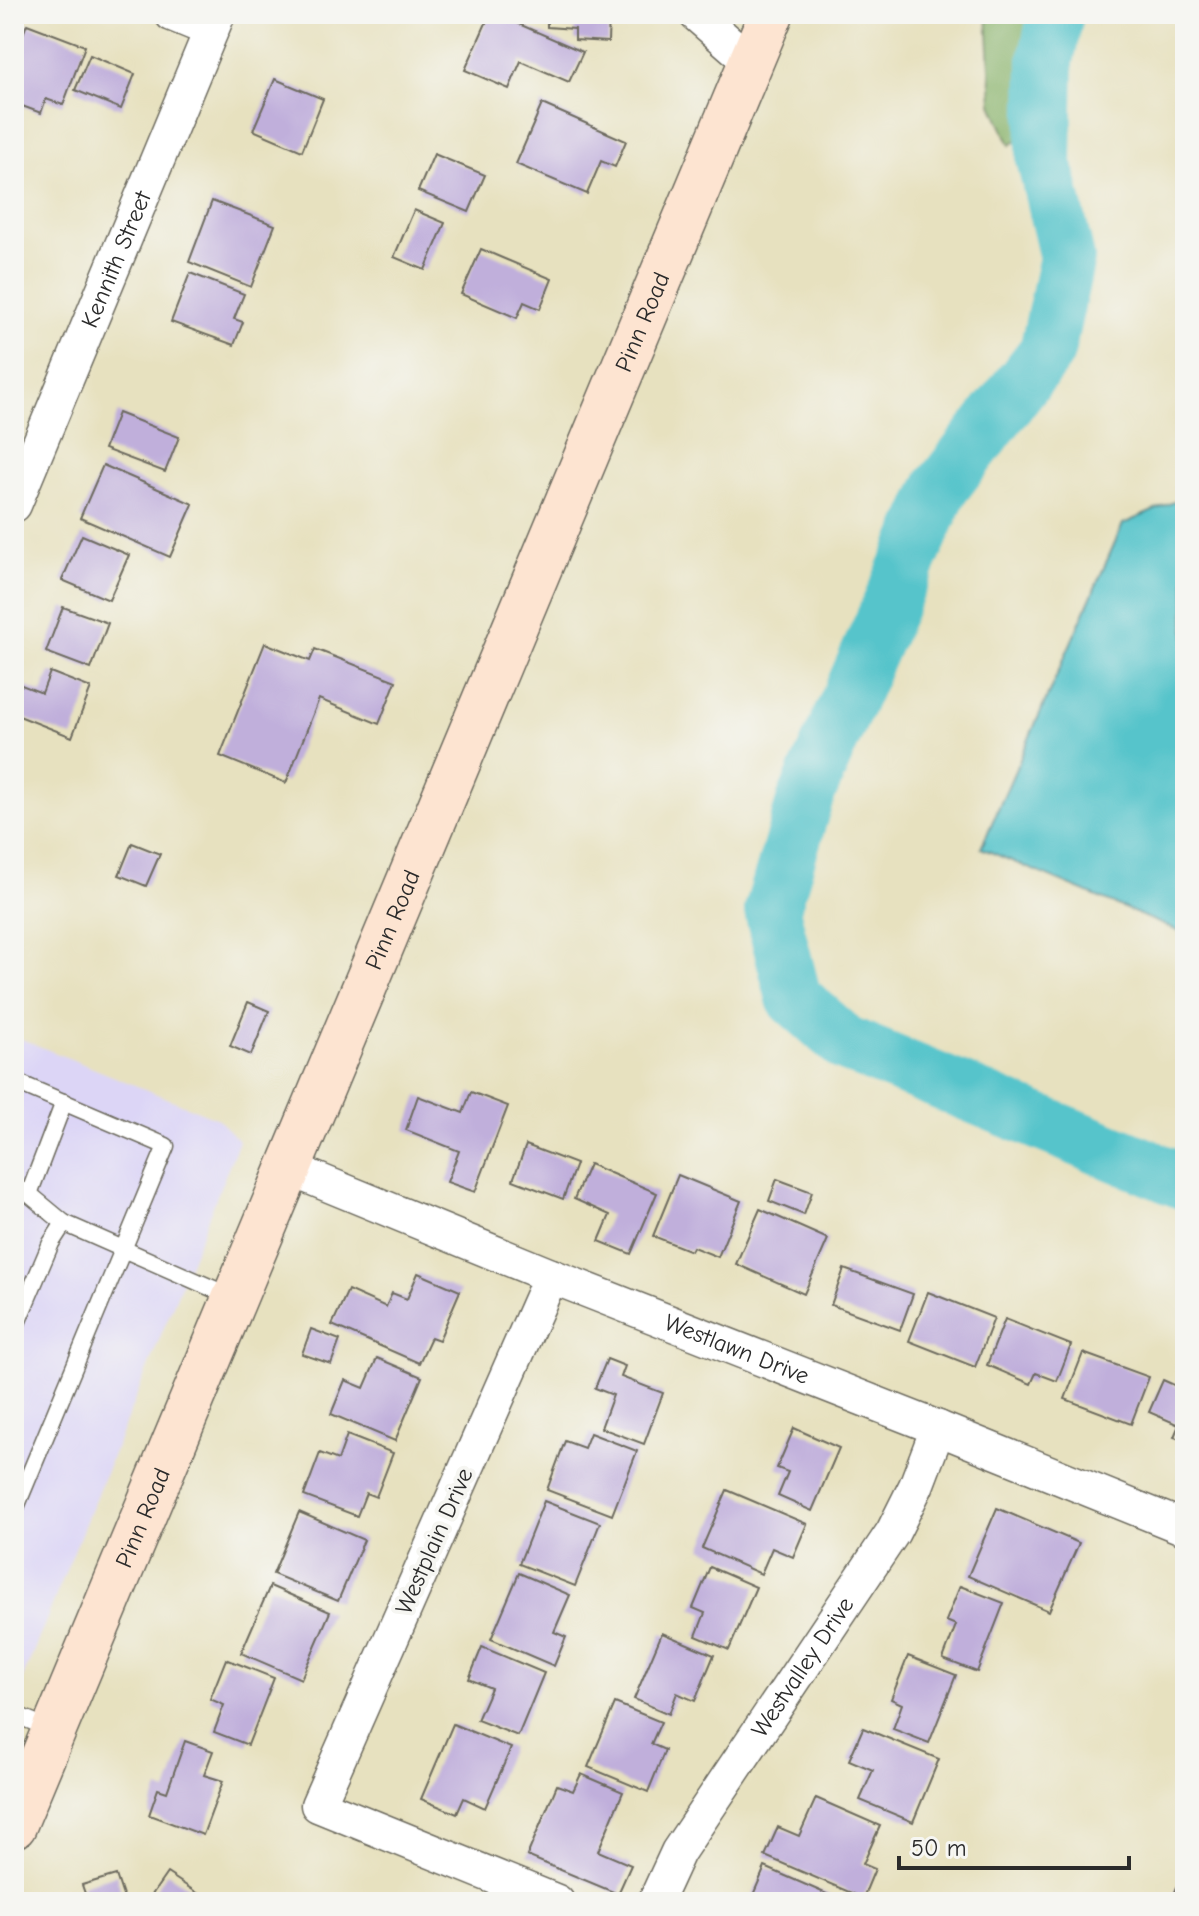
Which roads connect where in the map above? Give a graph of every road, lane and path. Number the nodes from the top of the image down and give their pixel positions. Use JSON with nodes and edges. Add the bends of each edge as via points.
{"nodes":[{"id":1,"x":172,"y":14,"type":"edge"},
{"id":2,"x":696,"y":14,"type":"edge"},
{"id":3,"x":771,"y":14,"type":"edge"},
{"id":4,"x":215,"y":22,"type":"edge"},
{"id":5,"x":751,"y":62,"type":"junction"},
{"id":6,"x":23,"y":460,"type":"edge"},
{"id":7,"x":14,"y":505,"type":"edge"},
{"id":8,"x":14,"y":1081,"type":"edge"},
{"id":9,"x":64,"y":1102,"type":"junction"},
{"id":10,"x":288,"y":1168,"type":"junction"},
{"id":11,"x":22,"y":1191,"type":"edge"},
{"id":12,"x":64,"y":1223,"type":"junction"},
{"id":13,"x":123,"y":1248,"type":"junction"},
{"id":14,"x":551,"y":1276,"type":"junction"},
{"id":15,"x":234,"y":1297,"type":"junction"},
{"id":16,"x":14,"y":1330,"type":"edge"},
{"id":17,"x":938,"y":1428,"type":"junction"},
{"id":18,"x":14,"y":1512,"type":"edge"},
{"id":19,"x":1185,"y":1528,"type":"edge"},
{"id":20,"x":14,"y":1714,"type":"edge"},
{"id":21,"x":53,"y":1731,"type":"junction"},
{"id":22,"x":14,"y":1826,"type":"edge"},
{"id":23,"x":557,"y":1902,"type":"edge"},
{"id":24,"x":655,"y":1902,"type":"edge"}],
"edges":[{"from":1,"to":4,"type":"street"},
{"from":2,"to":5,"type":"street"},
{"from":3,"to":5,"type":"street","name":"Pinn Road"},
{"from":4,"to":6,"type":"street","name":"Kennith Street"},
{"from":5,"to":10,"type":"street","name":"Pinn Road"},
{"from":6,"to":7,"type":"street","name":"Kennith Street"},
{"from":8,"to":9,"type":"lane"},
{"from":9,"to":11,"type":"lane"},
{"from":9,"to":13,"type":"lane","via":[[166,1146]]},
{"from":10,"to":14,"type":"street","name":"Westlawn Drive"},
{"from":10,"to":15,"type":"street","name":"Pinn Road"},
{"from":11,"to":12,"type":"lane"},
{"from":12,"to":13,"type":"lane"},
{"from":12,"to":16,"type":"lane"},
{"from":13,"to":15,"type":"lane"},
{"from":13,"to":18,"type":"lane"},
{"from":14,"to":17,"type":"street","name":"Westlawn Drive"},
{"from":14,"to":23,"type":"street","name":"Westplain Drive","via":[[318,1805]]},
{"from":15,"to":21,"type":"street","name":"Pinn Road"},
{"from":17,"to":19,"type":"street","name":"Westlawn Drive"},
{"from":17,"to":24,"type":"street","name":"Westvalley Drive","via":[[893,1532],[678,1852]]},
{"from":20,"to":21,"type":"lane"},
{"from":21,"to":22,"type":"street","name":"Pinn Road"}]}
